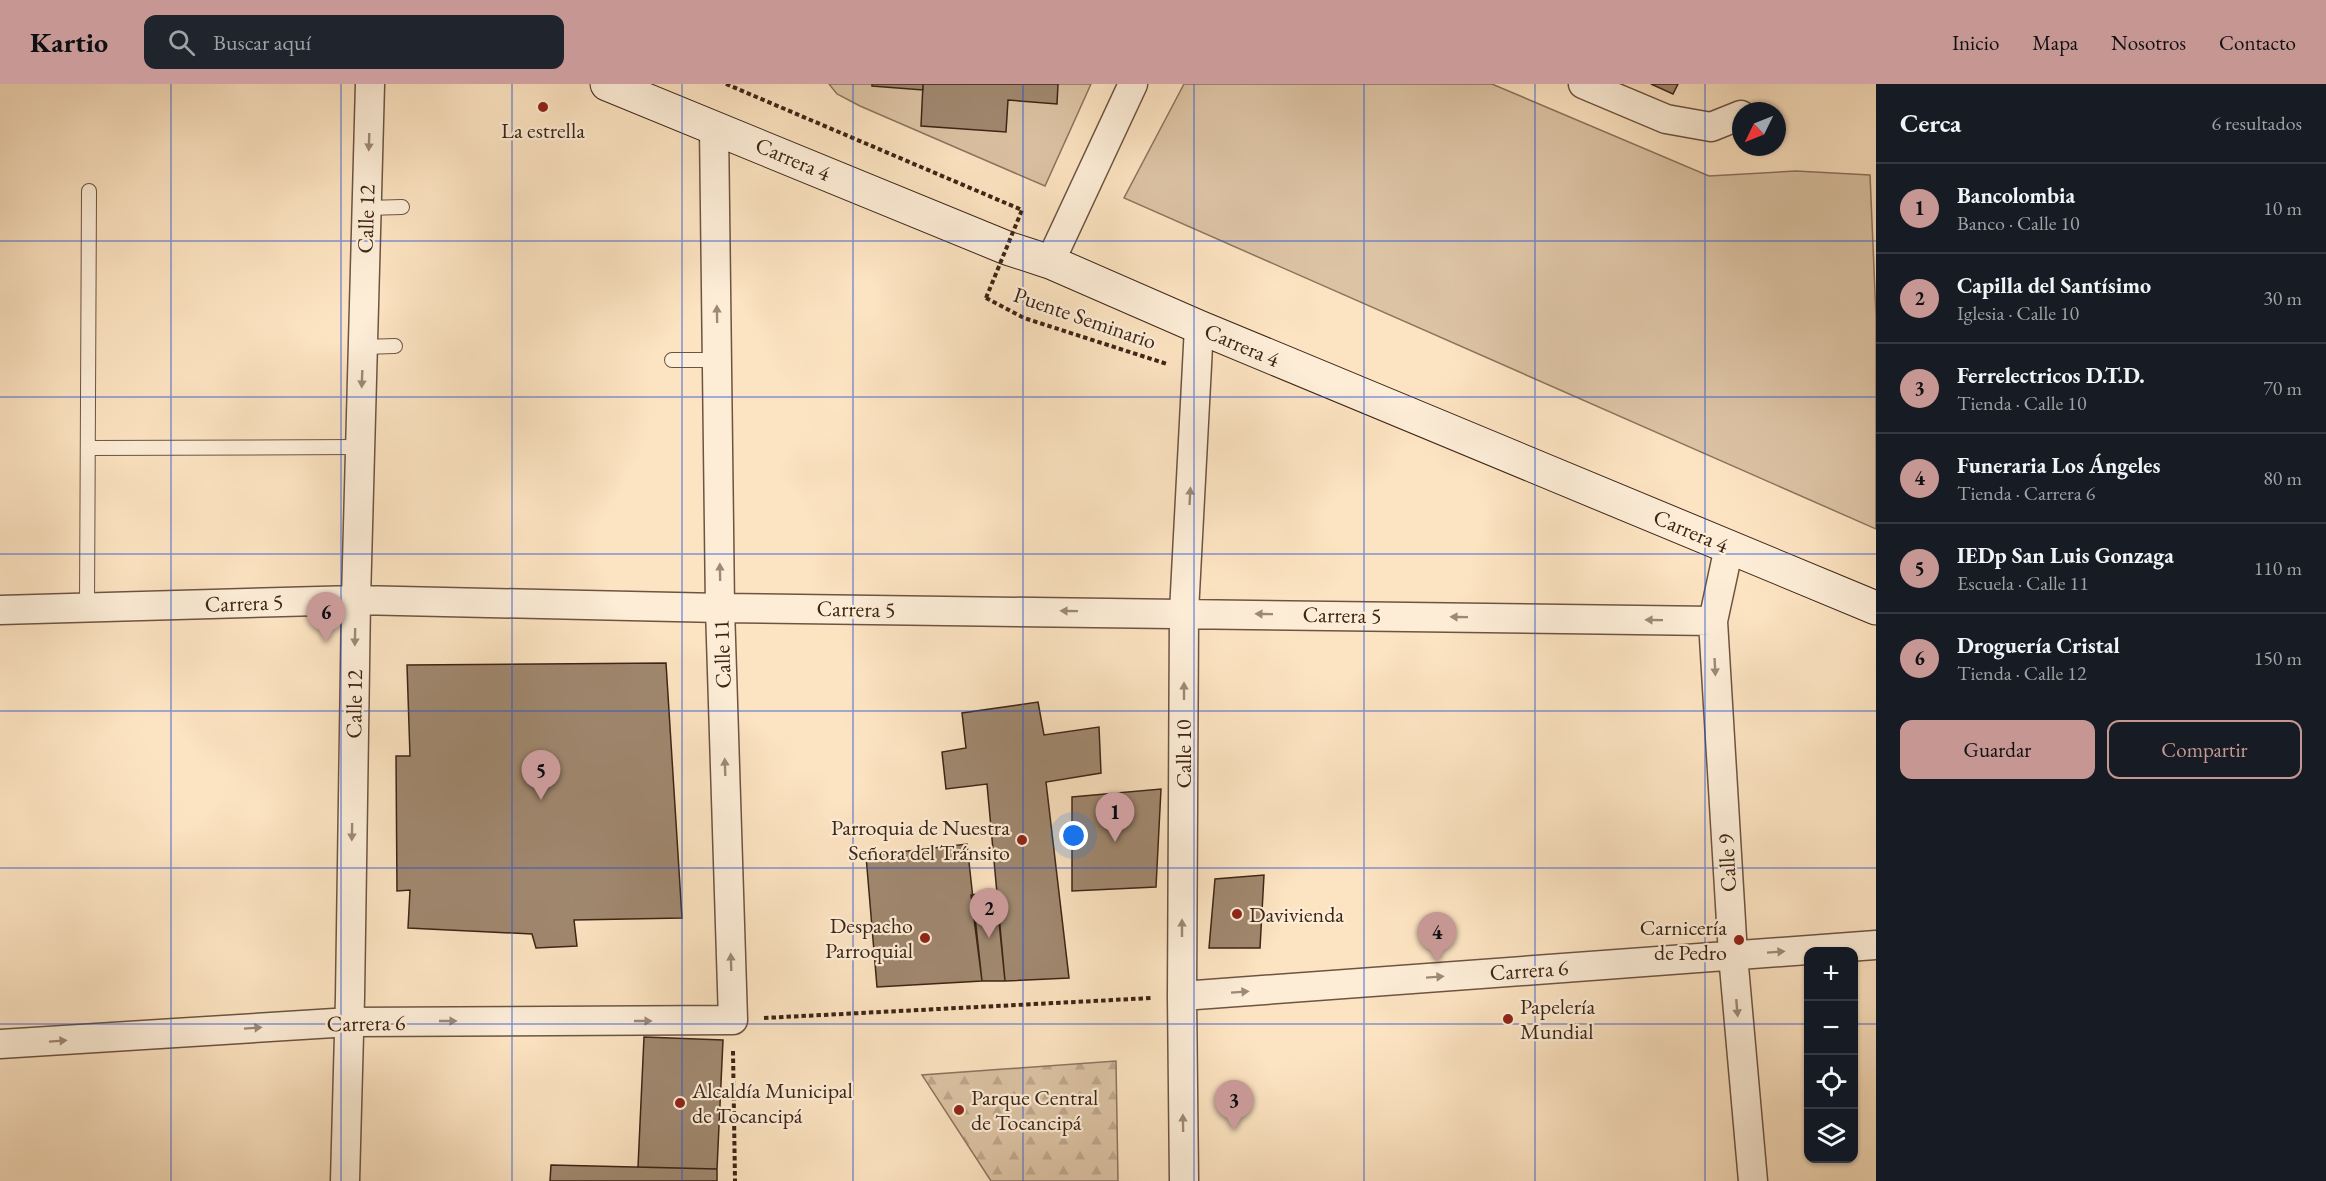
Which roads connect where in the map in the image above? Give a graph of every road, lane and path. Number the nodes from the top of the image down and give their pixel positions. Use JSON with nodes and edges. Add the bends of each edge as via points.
{"nodes":[{"id":1,"x":370,"y":84,"type":"edge"},
{"id":2,"x":607,"y":84,"type":"edge"},
{"id":3,"x":726,"y":84,"type":"edge"},
{"id":4,"x":1133,"y":84,"type":"edge"},
{"id":5,"x":1597,"y":87,"type":"edge"},
{"id":6,"x":1732,"y":119,"type":"edge"},
{"id":7,"x":714,"y":127,"type":"junction"},
{"id":8,"x":89,"y":191,"type":"dead end"},
{"id":9,"x":402,"y":207,"type":"dead end"},
{"id":10,"x":367,"y":208,"type":"junction"},
{"id":11,"x":1006,"y":248,"type":"junction"},
{"id":12,"x":1050,"y":262,"type":"junction"},
{"id":13,"x":1199,"y":327,"type":"junction"},
{"id":14,"x":395,"y":346,"type":"dead end"},
{"id":15,"x":363,"y":347,"type":"junction"},
{"id":16,"x":672,"y":360,"type":"dead end"},
{"id":17,"x":717,"y":360,"type":"junction"},
{"id":18,"x":1196,"y":374,"type":"junction"},
{"id":19,"x":88,"y":447,"type":"junction"},
{"id":20,"x":360,"y":447,"type":"junction"},
{"id":21,"x":1728,"y":547,"type":"junction"},
{"id":22,"x":356,"y":600,"type":"junction"},
{"id":23,"x":87,"y":607,"type":"junction"},
{"id":24,"x":720,"y":608,"type":"junction"},
{"id":25,"x":1876,"y":608,"type":"edge"},
{"id":26,"x":0,"y":610,"type":"edge"},
{"id":27,"x":1184,"y":612,"type":"junction"},
{"id":28,"x":1713,"y":621,"type":"junction"},
{"id":29,"x":1876,"y":945,"type":"edge"},
{"id":30,"x":1733,"y":955,"type":"junction"},
{"id":31,"x":1182,"y":996,"type":"junction"},
{"id":32,"x":733,"y":1020,"type":"junction"},
{"id":33,"x":350,"y":1022,"type":"junction"},
{"id":34,"x":0,"y":1044,"type":"edge"},
{"id":35,"x":345,"y":1181,"type":"edge"},
{"id":36,"x":735,"y":1181,"type":"edge"},
{"id":37,"x":1184,"y":1181,"type":"edge"},
{"id":38,"x":1753,"y":1181,"type":"edge"}],
"edges":[{"from":1,"to":10,"type":"street","name":"Calle 12","one_way":true},
{"from":2,"to":7,"type":"main road","name":"Carrera 4"},
{"from":3,"to":11,"type":"path","name":"Puente Seminario","bridge":true,"via":[[1022,210]]},
{"from":4,"to":12,"type":"street"},
{"from":5,"to":6,"type":"street","via":[[1666,119],[1711,127]]},
{"from":7,"to":11,"type":"main road","name":"Carrera 4"},
{"from":17,"to":7,"type":"street","name":"Calle 11","one_way":true},
{"from":8,"to":19,"type":"lane"},
{"from":9,"to":10,"type":"lane"},
{"from":10,"to":15,"type":"street","name":"Calle 12"},
{"from":11,"to":12,"type":"main road","name":"Carrera 4"},
{"from":11,"to":18,"type":"path","name":"Puente Seminario","bridge":true,"via":[[986,298],[1024,318]]},
{"from":12,"to":13,"type":"main road","name":"Carrera 4"},
{"from":13,"to":18,"type":"street","name":"Calle 10"},
{"from":13,"to":21,"type":"main road","name":"Carrera 4"},
{"from":14,"to":15,"type":"lane"},
{"from":15,"to":20,"type":"street","name":"Calle 12","one_way":true},
{"from":16,"to":17,"type":"lane"},
{"from":24,"to":17,"type":"street","name":"Calle 11","one_way":true},
{"from":27,"to":18,"type":"street","name":"Calle 10","one_way":true},
{"from":19,"to":20,"type":"lane"},
{"from":19,"to":23,"type":"lane"},
{"from":20,"to":22,"type":"street","name":"Calle 12"},
{"from":21,"to":25,"type":"main road","name":"Carrera 4"},
{"from":21,"to":28,"type":"street","name":"Calle 9"},
{"from":22,"to":23,"type":"street","name":"Carrera 5"},
{"from":22,"to":24,"type":"street","name":"Carrera 5"},
{"from":22,"to":33,"type":"street","name":"Calle 12","one_way":true},
{"from":23,"to":26,"type":"street","name":"Carrera 5"},
{"from":27,"to":24,"type":"street","name":"Carrera 5","one_way":true},
{"from":32,"to":24,"type":"street","name":"Calle 11","one_way":true},
{"from":28,"to":27,"type":"street","name":"Carrera 5","one_way":true},
{"from":31,"to":27,"type":"street","name":"Calle 10","one_way":true},
{"from":28,"to":30,"type":"street","name":"Calle 9","one_way":true},
{"from":30,"to":29,"type":"street","name":"Carrera 6","one_way":true},
{"from":31,"to":30,"type":"street","name":"Carrera 6","one_way":true},
{"from":30,"to":38,"type":"street","name":"Calle 9","one_way":true},
{"from":37,"to":31,"type":"street","name":"Calle 10","one_way":true},
{"from":33,"to":32,"type":"street","name":"Carrera 6","one_way":true},
{"from":32,"to":36,"type":"path"},
{"from":34,"to":33,"type":"street","name":"Carrera 6","one_way":true},
{"from":33,"to":35,"type":"street","name":"Calle 12"}]}
